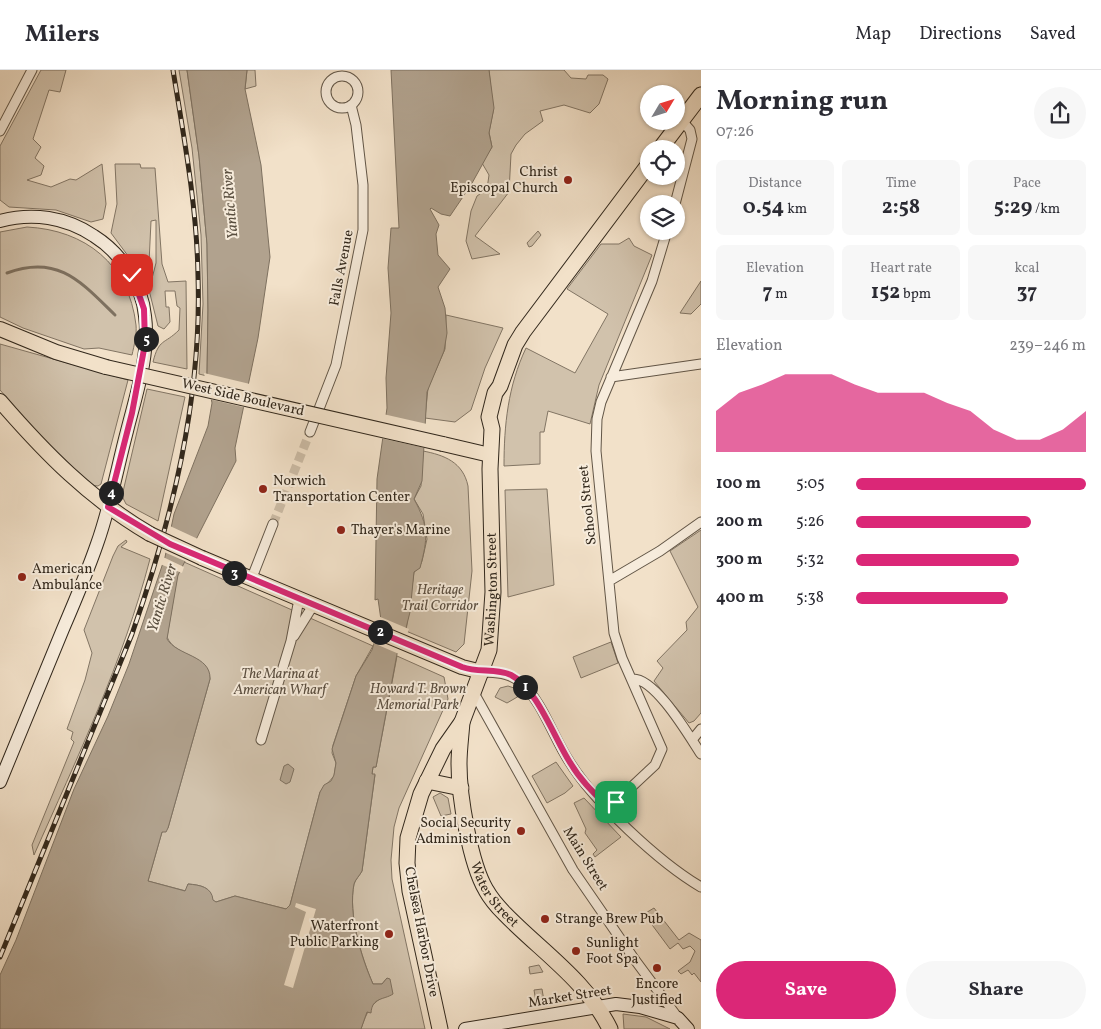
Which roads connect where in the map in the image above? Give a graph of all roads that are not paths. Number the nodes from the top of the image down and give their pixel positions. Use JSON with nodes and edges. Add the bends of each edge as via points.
{"nodes":[{"id":1,"x":32,"y":70,"type":"edge"},
{"id":2,"x":351,"y":74,"type":"edge"},
{"id":3,"x":701,"y":95,"type":"edge"},
{"id":4,"x":351,"y":105,"type":"junction"},
{"id":5,"x":685,"y":117,"type":"edge"},
{"id":6,"x":685,"y":124,"type":"edge"},
{"id":7,"x":675,"y":130,"type":"edge"},
{"id":8,"x":0,"y":131,"type":"edge"},
{"id":9,"x":667,"y":140,"type":"edge"},
{"id":10,"x":640,"y":176,"type":"edge"},
{"id":11,"x":677,"y":195,"type":"edge"},
{"id":12,"x":0,"y":221,"type":"edge"},
{"id":13,"x":664,"y":240,"type":"edge"},
{"id":14,"x":0,"y":329,"type":"edge"},
{"id":15,"x":701,"y":364,"type":"edge"},
{"id":16,"x":611,"y":377,"type":"junction"},
{"id":17,"x":0,"y":401,"type":"edge"},
{"id":18,"x":310,"y":432,"type":"tunnel mouth"},
{"id":19,"x":490,"y":455,"type":"junction"},
{"id":20,"x":108,"y":507,"type":"junction"},
{"id":21,"x":701,"y":522,"type":"edge"},
{"id":22,"x":273,"y":524,"type":"tunnel mouth"},
{"id":23,"x":251,"y":580,"type":"junction"},
{"id":24,"x":609,"y":581,"type":"junction"},
{"id":25,"x":299,"y":599,"type":"junction"},
{"id":26,"x":314,"y":604,"type":"junction"},
{"id":27,"x":291,"y":641,"type":"junction"},
{"id":28,"x":482,"y":672,"type":"junction"},
{"id":29,"x":632,"y":680,"type":"junction"},
{"id":30,"x":474,"y":693,"type":"junction"},
{"id":31,"x":462,"y":722,"type":"junction"},
{"id":32,"x":701,"y":729,"type":"edge"},
{"id":33,"x":261,"y":740,"type":"dead end"},
{"id":34,"x":692,"y":740,"type":"junction"},
{"id":35,"x":701,"y":754,"type":"edge"},
{"id":36,"x":427,"y":781,"type":"junction"},
{"id":37,"x":0,"y":782,"type":"edge"},
{"id":38,"x":461,"y":788,"type":"junction"},
{"id":39,"x":609,"y":808,"type":"junction"},
{"id":40,"x":701,"y":887,"type":"edge"},
{"id":41,"x":598,"y":1007,"type":"junction"},
{"id":42,"x":678,"y":1018,"type":"junction"},
{"id":43,"x":440,"y":1029,"type":"edge"},
{"id":44,"x":465,"y":1029,"type":"edge"},
{"id":45,"x":610,"y":1029,"type":"edge"},
{"id":46,"x":688,"y":1029,"type":"edge"}],
"edges":[{"from":1,"to":8,"type":"street"},
{"from":2,"to":4,"type":"street","name":"Falls Avenue","via":[[358,89]]},
{"from":2,"to":4,"type":"street","name":"Falls Avenue","via":[[329,81],[326,90],[328,100],[336,107]]},
{"from":3,"to":5,"type":"highway"},
{"from":4,"to":18,"type":"street","name":"Falls Avenue","via":[[363,185],[364,230],[336,365]]},
{"from":6,"to":11,"type":"street","via":[[692,139]]},
{"from":7,"to":9,"type":"highway"},
{"from":10,"to":19,"type":"highway","name":"Washington Street","via":[[516,345],[495,393],[489,417],[492,429]]},
{"from":12,"to":20,"type":"main road","via":[[39,216],[80,228],[114,252],[139,290],[146,319],[145,350]]},
{"from":13,"to":16,"type":"street","name":"School Street","via":[[652,281]]},
{"from":14,"to":19,"type":"main road","name":"West Side Boulevard","bridge":true,"via":[[56,352],[106,367]]},
{"from":15,"to":16,"type":"street"},
{"from":16,"to":24,"type":"street","name":"School Street","via":[[601,402],[596,433]]},
{"from":17,"to":20,"type":"main road","via":[[64,471]]},
{"from":19,"to":28,"type":"highway","name":"Washington Street","via":[[493,602],[490,644]]},
{"from":20,"to":23,"type":"main road","bridge":true,"via":[[150,534]]},
{"from":20,"to":37,"type":"main road","via":[[95,550]]},
{"from":21,"to":24,"type":"street"},
{"from":22,"to":23,"type":"street"},
{"from":23,"to":25,"type":"main road"},
{"from":24,"to":29,"type":"street","name":"School Street","via":[[616,641]]},
{"from":25,"to":26,"type":"main road"},
{"from":25,"to":27,"type":"street"},
{"from":26,"to":27,"type":"street"},
{"from":26,"to":28,"type":"main road","via":[[462,667]]},
{"from":27,"to":33,"type":"street"},
{"from":28,"to":30,"type":"highway","name":"Chelsea Harbor Drive"},
{"from":28,"to":39,"type":"street","via":[[509,674],[524,686],[577,773]]},
{"from":29,"to":34,"type":"street","via":[[639,680],[654,689]]},
{"from":29,"to":39,"type":"street","name":"School Street","via":[[660,740],[662,752],[652,768]]},
{"from":30,"to":31,"type":"highway","name":"Chelsea Harbor Drive"},
{"from":30,"to":42,"type":"street","name":"Main Street","via":[[573,870]]},
{"from":31,"to":36,"type":"highway","name":"Chelsea Harbor Drive","via":[[445,745]]},
{"from":31,"to":38,"type":"highway","name":"Water Street"},
{"from":32,"to":34,"type":"street"},
{"from":34,"to":35,"type":"street"},
{"from":36,"to":38,"type":"highway"},
{"from":36,"to":43,"type":"highway","name":"Chelsea Harbor Drive","via":[[411,823],[407,869]]},
{"from":38,"to":41,"type":"highway","name":"Water Street","via":[[473,855],[486,891],[506,915],[577,981]]},
{"from":39,"to":40,"type":"street","via":[[658,856]]},
{"from":41,"to":42,"type":"main road","name":"Market Street","via":[[630,1005]]},
{"from":41,"to":44,"type":"main road","name":"Market Street"},
{"from":41,"to":45,"type":"highway","name":"Water Street"},
{"from":42,"to":46,"type":"main road","name":"Main Street"}]}
